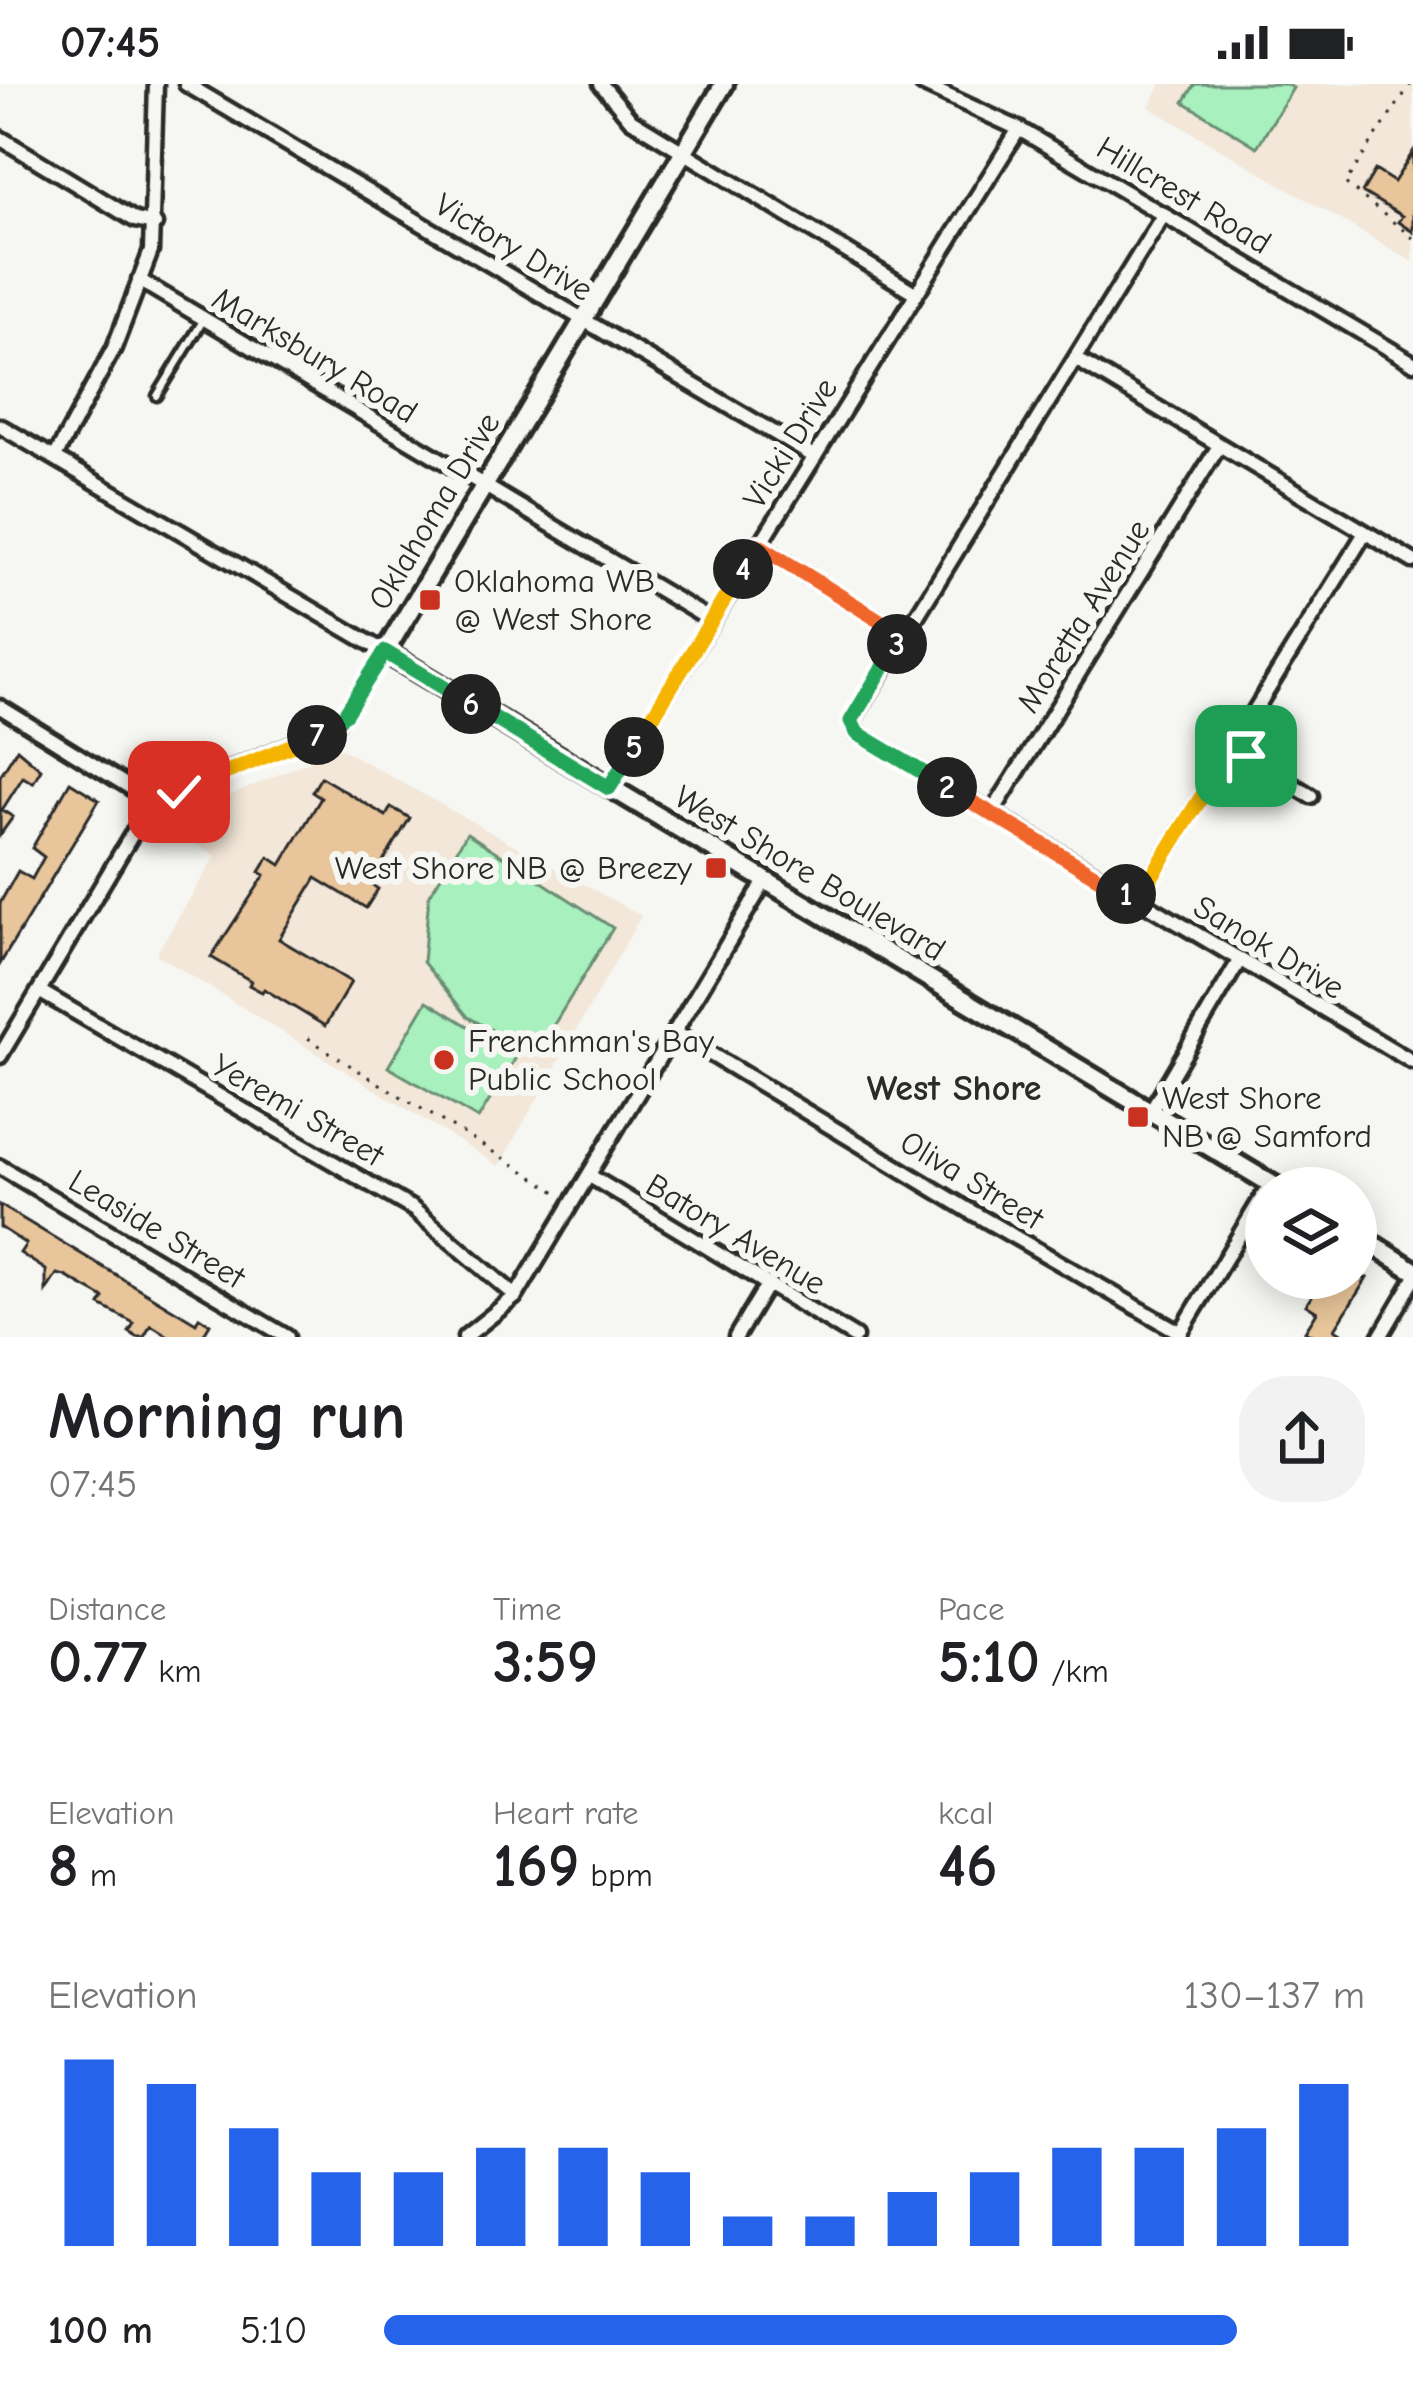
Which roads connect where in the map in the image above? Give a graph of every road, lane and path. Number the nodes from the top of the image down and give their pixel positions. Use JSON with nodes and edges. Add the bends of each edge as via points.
{"nodes":[{"id":1,"x":156,"y":84,"type":"edge"},
{"id":2,"x":186,"y":84,"type":"edge"},
{"id":3,"x":601,"y":84,"type":"edge"},
{"id":4,"x":724,"y":84,"type":"edge"},
{"id":5,"x":922,"y":84,"type":"edge"},
{"id":6,"x":1412,"y":84,"type":"edge"},
{"id":7,"x":1019,"y":129,"type":"junction"},
{"id":8,"x":0,"y":138,"type":"edge"},
{"id":9,"x":683,"y":153,"type":"junction"},
{"id":10,"x":1165,"y":214,"type":"junction"},
{"id":11,"x":154,"y":224,"type":"junction"},
{"id":12,"x":1413,"y":238,"type":"edge"},
{"id":13,"x":139,"y":280,"type":"junction"},
{"id":14,"x":915,"y":293,"type":"junction"},
{"id":15,"x":204,"y":319,"type":"junction"},
{"id":16,"x":584,"y":319,"type":"junction"},
{"id":17,"x":1076,"y":359,"type":"junction"},
{"id":18,"x":1413,"y":363,"type":"edge"},
{"id":19,"x":158,"y":396,"type":"dead end"},
{"id":20,"x":0,"y":426,"type":"edge"},
{"id":21,"x":1219,"y":446,"type":"junction"},
{"id":22,"x":55,"y":457,"type":"junction"},
{"id":23,"x":815,"y":457,"type":"junction"},
{"id":24,"x":481,"y":487,"type":"junction"},
{"id":25,"x":1365,"y":533,"type":"junction"},
{"id":26,"x":758,"y":545,"type":"junction"},
{"id":27,"x":1413,"y":561,"type":"edge"},
{"id":28,"x":712,"y":621,"type":"junction"},
{"id":29,"x":903,"y":635,"type":"junction"},
{"id":30,"x":385,"y":652,"type":"junction"},
{"id":31,"x":2,"y":714,"type":"edge"},
{"id":32,"x":1232,"y":748,"type":"junction"},
{"id":33,"x":609,"y":788,"type":"junction"},
{"id":34,"x":1311,"y":796,"type":"dead end"},
{"id":35,"x":152,"y":801,"type":"junction"},
{"id":36,"x":992,"y":814,"type":"junction"},
{"id":37,"x":765,"y":881,"type":"junction"},
{"id":38,"x":1137,"y":900,"type":"junction"},
{"id":39,"x":1239,"y":961,"type":"junction"},
{"id":40,"x":39,"y":991,"type":"junction"},
{"id":41,"x":676,"y":1033,"type":"junction"},
{"id":42,"x":308,"y":1038,"type":"dead end"},
{"id":43,"x":0,"y":1057,"type":"edge"},
{"id":44,"x":1413,"y":1062,"type":"edge"},
{"id":45,"x":1150,"y":1112,"type":"junction"},
{"id":46,"x":0,"y":1167,"type":"edge"},
{"id":47,"x":1245,"y":1171,"type":"edge"},
{"id":48,"x":590,"y":1176,"type":"junction"},
{"id":49,"x":559,"y":1194,"type":"dead end"},
{"id":50,"x":1245,"y":1229,"type":"edge"},
{"id":51,"x":1377,"y":1247,"type":"edge"},
{"id":52,"x":1413,"y":1270,"type":"edge"},
{"id":53,"x":1413,"y":1281,"type":"edge"},
{"id":54,"x":767,"y":1285,"type":"junction"},
{"id":55,"x":516,"y":1297,"type":"junction"},
{"id":56,"x":1180,"y":1335,"type":"edge"},
{"id":57,"x":287,"y":1337,"type":"edge"},
{"id":58,"x":465,"y":1337,"type":"edge"},
{"id":59,"x":736,"y":1337,"type":"edge"},
{"id":60,"x":855,"y":1337,"type":"edge"},
{"id":61,"x":1380,"y":1337,"type":"edge"}],
"edges":[{"from":1,"to":11,"type":"street"},
{"from":2,"to":16,"type":"street","name":"Victory Drive"},
{"from":3,"to":9,"type":"street","via":[[632,120]]},
{"from":4,"to":9,"type":"street","name":"Oklahoma Drive"},
{"from":5,"to":7,"type":"street","name":"Hillcrest Road"},
{"from":6,"to":12,"type":"path","via":[[1345,183]]},
{"from":7,"to":10,"type":"street","name":"Hillcrest Road"},
{"from":7,"to":14,"type":"street","name":"Vicki Drive"},
{"from":8,"to":11,"type":"street"},
{"from":9,"to":14,"type":"street"},
{"from":9,"to":16,"type":"street","name":"Oklahoma Drive"},
{"from":10,"to":17,"type":"street","name":"Sanok Drive"},
{"from":10,"to":18,"type":"street","name":"Hillcrest Road"},
{"from":11,"to":13,"type":"street"},
{"from":13,"to":15,"type":"street","name":"Marksbury Road"},
{"from":13,"to":22,"type":"street","via":[[114,348]]},
{"from":14,"to":23,"type":"street","name":"Vicki Drive"},
{"from":15,"to":19,"type":"lane"},
{"from":15,"to":24,"type":"street","name":"Marksbury Road"},
{"from":16,"to":23,"type":"street","name":"Victory Drive"},
{"from":16,"to":24,"type":"street","name":"Oklahoma Drive"},
{"from":17,"to":21,"type":"street"},
{"from":17,"to":29,"type":"street","name":"Sanok Drive"},
{"from":20,"to":22,"type":"street","name":"West Shore Boulevard"},
{"from":21,"to":25,"type":"street"},
{"from":21,"to":36,"type":"street","name":"Moretta Avenue"},
{"from":22,"to":30,"type":"street","name":"West Shore Boulevard"},
{"from":23,"to":26,"type":"street","name":"Vicki Drive"},
{"from":24,"to":28,"type":"street","name":"Marksbury Road"},
{"from":24,"to":30,"type":"street","name":"Oklahoma Drive"},
{"from":25,"to":27,"type":"street"},
{"from":25,"to":32,"type":"street"},
{"from":26,"to":28,"type":"street","name":"Vicki Drive"},
{"from":26,"to":29,"type":"street"},
{"from":28,"to":33,"type":"street","name":"Vicki Drive"},
{"from":29,"to":36,"type":"street","name":"Sanok Drive","via":[[851,721],[857,733]]},
{"from":30,"to":33,"type":"street","name":"West Shore Boulevard"},
{"from":30,"to":35,"type":"street","name":"Oklahoma Drive","via":[[327,730]]},
{"from":31,"to":35,"type":"street"},
{"from":32,"to":34,"type":"street"},
{"from":32,"to":38,"type":"street"},
{"from":33,"to":37,"type":"street","name":"West Shore Boulevard"},
{"from":35,"to":40,"type":"street"},
{"from":36,"to":38,"type":"street","name":"Sanok Drive"},
{"from":37,"to":41,"type":"street"},
{"from":37,"to":45,"type":"street","name":"West Shore Boulevard"},
{"from":38,"to":39,"type":"street","name":"Sanok Drive"},
{"from":39,"to":44,"type":"street","name":"Sanok Drive"},
{"from":39,"to":45,"type":"street"},
{"from":40,"to":43,"type":"street"},
{"from":40,"to":55,"type":"street","name":"Yeremi Street","via":[[413,1209]]},
{"from":41,"to":48,"type":"street"},
{"from":41,"to":56,"type":"street","name":"Oliva Street"},
{"from":42,"to":49,"type":"path"},
{"from":45,"to":47,"type":"street","name":"West Shore Boulevard"},
{"from":46,"to":57,"type":"street","name":"Leaside Street"},
{"from":48,"to":54,"type":"street","name":"Batory Avenue"},
{"from":48,"to":55,"type":"street"},
{"from":50,"to":56,"type":"street"},
{"from":51,"to":52,"type":"street"},
{"from":53,"to":61,"type":"street"},
{"from":54,"to":59,"type":"street"},
{"from":54,"to":60,"type":"street","name":"Batory Avenue"},
{"from":55,"to":58,"type":"street"}]}
